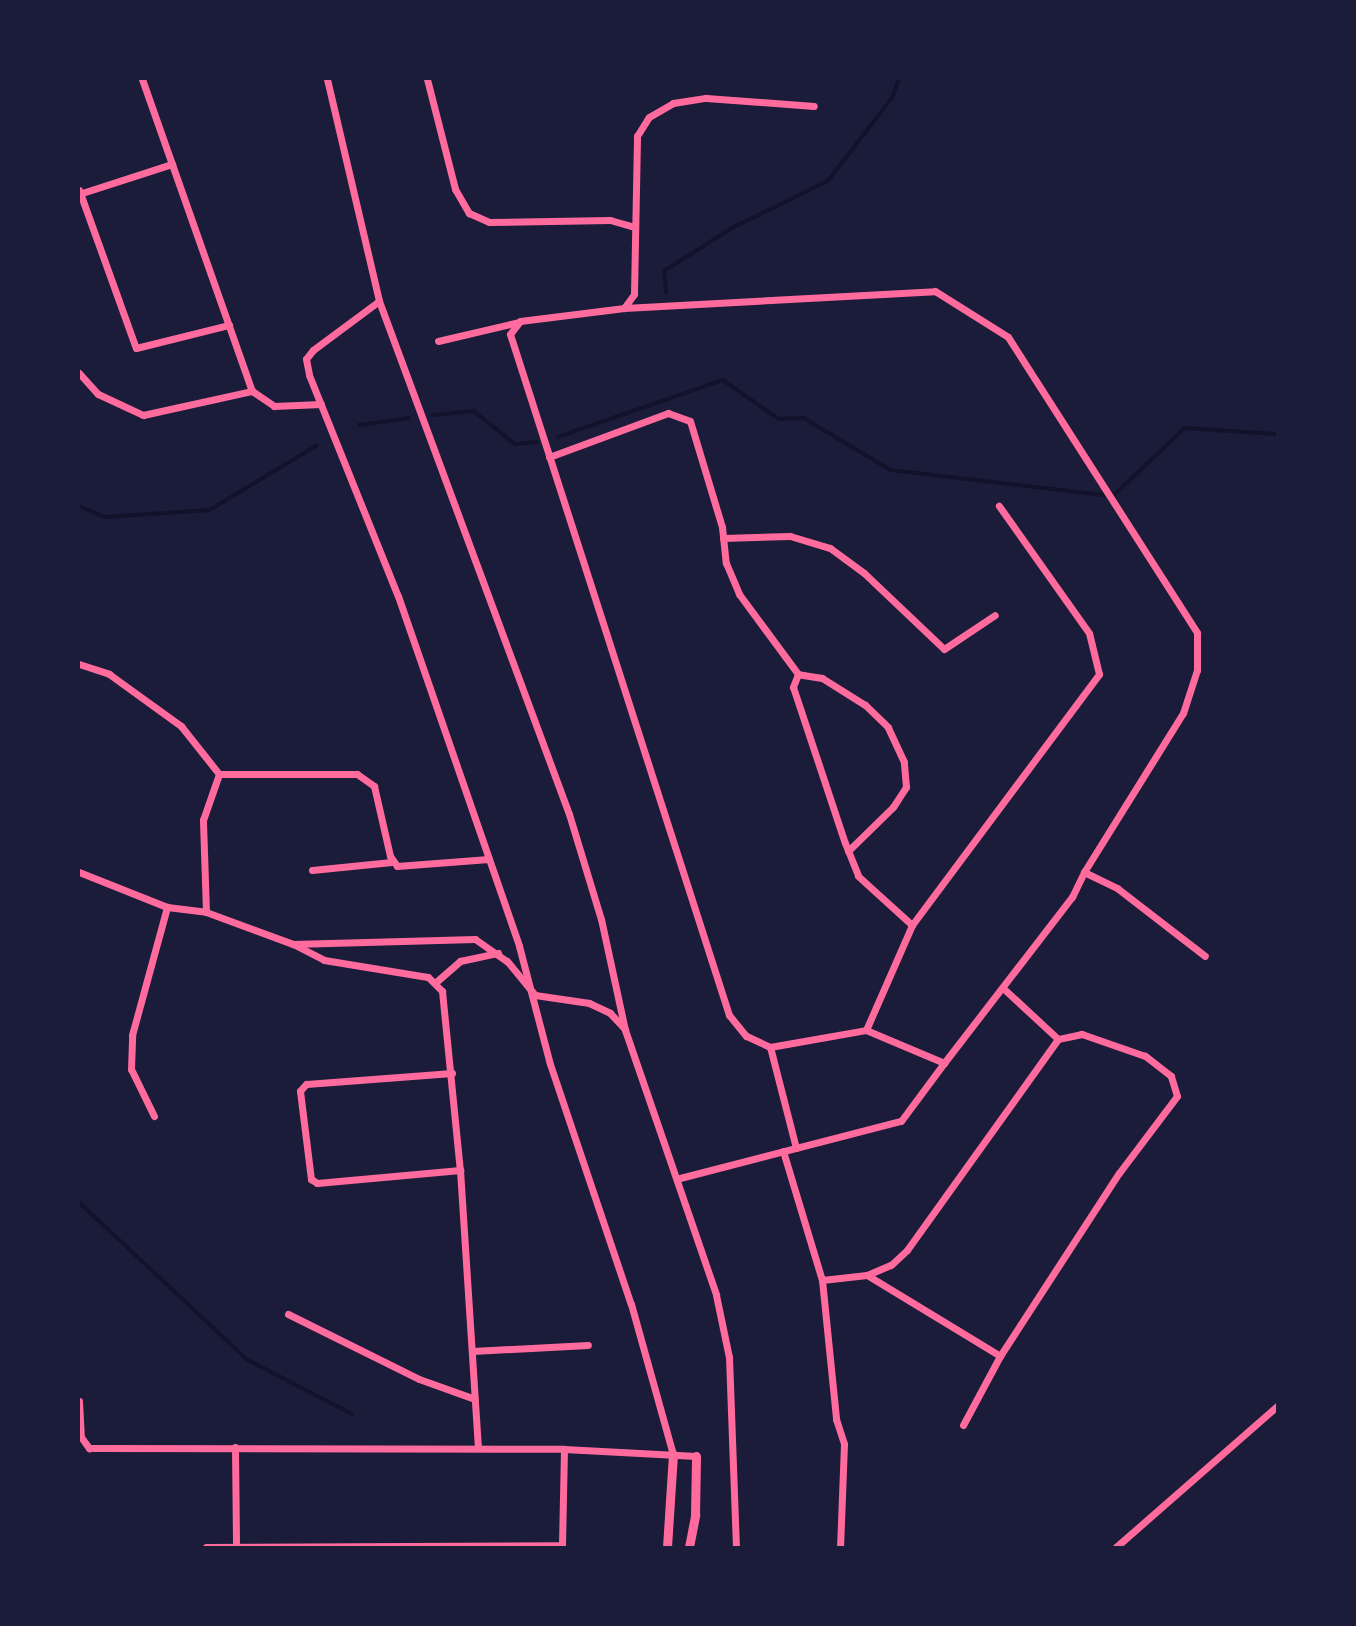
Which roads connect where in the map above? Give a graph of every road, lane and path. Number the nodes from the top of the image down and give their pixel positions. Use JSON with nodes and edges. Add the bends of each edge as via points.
{"nodes":[{"id":1,"x":142,"y":79,"type":"edge"},
{"id":2,"x":327,"y":79,"type":"edge"},
{"id":3,"x":427,"y":79,"type":"edge"},
{"id":4,"x":814,"y":106,"type":"dead end"},
{"id":5,"x":172,"y":164,"type":"junction"},
{"id":6,"x":79,"y":192,"type":"edge"},
{"id":7,"x":635,"y":227,"type":"junction"},
{"id":8,"x":379,"y":301,"type":"junction"},
{"id":9,"x":624,"y":309,"type":"junction"},
{"id":10,"x":520,"y":321,"type":"junction"},
{"id":11,"x":229,"y":325,"type":"junction"},
{"id":12,"x":438,"y":341,"type":"dead end"},
{"id":13,"x":79,"y":373,"type":"edge"},
{"id":14,"x":252,"y":391,"type":"junction"},
{"id":15,"x":321,"y":404,"type":"junction"},
{"id":16,"x":550,"y":457,"type":"junction"},
{"id":17,"x":999,"y":506,"type":"dead end"},
{"id":18,"x":723,"y":538,"type":"junction"},
{"id":19,"x":995,"y":615,"type":"dead end"},
{"id":20,"x":79,"y":664,"type":"edge"},
{"id":21,"x":798,"y":674,"type":"junction"},
{"id":22,"x":219,"y":774,"type":"junction"},
{"id":23,"x":848,"y":851,"type":"junction"},
{"id":24,"x":489,"y":859,"type":"junction"},
{"id":25,"x":391,"y":862,"type":"junction"},
{"id":26,"x":312,"y":870,"type":"dead end"},
{"id":27,"x":79,"y":872,"type":"edge"},
{"id":28,"x":1084,"y":872,"type":"junction"},
{"id":29,"x":167,"y":906,"type":"junction"},
{"id":30,"x":206,"y":912,"type":"junction"},
{"id":31,"x":912,"y":925,"type":"junction"},
{"id":32,"x":293,"y":944,"type":"junction"},
{"id":33,"x":498,"y":953,"type":"junction"},
{"id":34,"x":1206,"y":956,"type":"dead end"},
{"id":35,"x":436,"y":982,"type":"junction"},
{"id":36,"x":1004,"y":989,"type":"junction"},
{"id":37,"x":535,"y":995,"type":"junction"},
{"id":38,"x":625,"y":1030,"type":"junction"},
{"id":39,"x":866,"y":1030,"type":"junction"},
{"id":40,"x":1058,"y":1039,"type":"junction"},
{"id":41,"x":770,"y":1047,"type":"junction"},
{"id":42,"x":944,"y":1063,"type":"junction"},
{"id":43,"x":452,"y":1073,"type":"junction"},
{"id":44,"x":154,"y":1116,"type":"dead end"},
{"id":45,"x":796,"y":1147,"type":"junction"},
{"id":46,"x":783,"y":1151,"type":"junction"},
{"id":47,"x":460,"y":1170,"type":"junction"},
{"id":48,"x":680,"y":1178,"type":"junction"},
{"id":49,"x":867,"y":1275,"type":"junction"},
{"id":50,"x":822,"y":1280,"type":"junction"},
{"id":51,"x":288,"y":1314,"type":"dead end"},
{"id":52,"x":588,"y":1345,"type":"dead end"},
{"id":53,"x":471,"y":1351,"type":"junction"},
{"id":54,"x":1000,"y":1356,"type":"junction"},
{"id":55,"x":475,"y":1399,"type":"junction"},
{"id":56,"x":79,"y":1401,"type":"edge"},
{"id":57,"x":1277,"y":1406,"type":"edge"},
{"id":58,"x":963,"y":1425,"type":"dead end"},
{"id":59,"x":235,"y":1447,"type":"junction"},
{"id":60,"x":478,"y":1447,"type":"junction"},
{"id":61,"x":564,"y":1449,"type":"junction"},
{"id":62,"x":673,"y":1454,"type":"junction"},
{"id":63,"x":696,"y":1456,"type":"joint"},
{"id":64,"x":561,"y":1546,"type":"edge"},
{"id":65,"x":206,"y":1547,"type":"edge"},
{"id":66,"x":236,"y":1547,"type":"edge"},
{"id":67,"x":667,"y":1547,"type":"edge"},
{"id":68,"x":689,"y":1547,"type":"edge"},
{"id":69,"x":736,"y":1547,"type":"edge"},
{"id":70,"x":840,"y":1547,"type":"edge"},
{"id":71,"x":1116,"y":1547,"type":"edge"}],
"edges":[{"from":1,"to":5,"type":"street"},
{"from":2,"to":8,"type":"street"},
{"from":3,"to":7,"type":"street","via":[[454,189],[470,213],[489,222],[610,220]]},
{"from":4,"to":7,"type":"street","via":[[706,98],[673,103],[649,117],[637,136]]},
{"from":5,"to":6,"type":"street"},
{"from":5,"to":11,"type":"street"},
{"from":6,"to":11,"type":"street","via":[[136,348]]},
{"from":7,"to":9,"type":"street","via":[[634,294]]},
{"from":8,"to":15,"type":"street","via":[[306,359]]},
{"from":8,"to":38,"type":"street","via":[[569,814],[601,919]]},
{"from":9,"to":10,"type":"street"},
{"from":9,"to":28,"type":"street","via":[[934,290],[1008,337],[1197,633],[1197,670],[1183,713]]},
{"from":10,"to":12,"type":"street"},
{"from":10,"to":16,"type":"street","via":[[510,334]]},
{"from":11,"to":14,"type":"street"},
{"from":13,"to":14,"type":"street","via":[[98,394],[143,415]]},
{"from":14,"to":15,"type":"street","via":[[274,406]]},
{"from":15,"to":24,"type":"street","via":[[398,596]]},
{"from":16,"to":18,"type":"street","via":[[668,413],[690,421]]},
{"from":16,"to":41,"type":"street","via":[[729,1015],[746,1036]]},
{"from":17,"to":31,"type":"street","via":[[1089,633],[1099,674]]},
{"from":18,"to":19,"type":"street","via":[[789,536],[830,548],[864,573],[944,649]]},
{"from":18,"to":21,"type":"street","via":[[726,563],[738,594]]},
{"from":20,"to":22,"type":"street","via":[[109,674],[181,726]]},
{"from":21,"to":23,"type":"street","via":[[793,687]]},
{"from":21,"to":23,"type":"street","via":[[822,678],[865,705],[888,727],[904,762],[906,787],[893,807]]},
{"from":22,"to":25,"type":"street","via":[[357,774],[374,786]]},
{"from":22,"to":30,"type":"street","via":[[203,820]]},
{"from":23,"to":31,"type":"street","via":[[858,876]]},
{"from":24,"to":25,"type":"street","via":[[397,866]]},
{"from":24,"to":37,"type":"street"},
{"from":25,"to":26,"type":"street"},
{"from":27,"to":29,"type":"street"},
{"from":28,"to":34,"type":"street","via":[[1117,888]]},
{"from":28,"to":36,"type":"street","via":[[1072,897]]},
{"from":29,"to":30,"type":"street"},
{"from":29,"to":44,"type":"street","via":[[132,1035],[131,1069]]},
{"from":30,"to":32,"type":"street"},
{"from":31,"to":39,"type":"street"},
{"from":32,"to":33,"type":"street","via":[[475,939]]},
{"from":32,"to":35,"type":"street","via":[[324,960]]},
{"from":33,"to":35,"type":"street","via":[[460,961]]},
{"from":33,"to":37,"type":"street"},
{"from":35,"to":43,"type":"street","via":[[442,991]]},
{"from":36,"to":40,"type":"street"},
{"from":36,"to":42,"type":"street"},
{"from":37,"to":38,"type":"street","via":[[589,1003],[610,1013]]},
{"from":37,"to":62,"type":"street","via":[[550,1064],[631,1304]]},
{"from":38,"to":48,"type":"street"},
{"from":39,"to":41,"type":"street"},
{"from":39,"to":42,"type":"street"},
{"from":40,"to":49,"type":"street","via":[[907,1250],[891,1265]]},
{"from":40,"to":54,"type":"street","via":[[1082,1034],[1145,1056],[1171,1076],[1177,1096],[1119,1173]]},
{"from":41,"to":45,"type":"street"},
{"from":42,"to":45,"type":"street","via":[[901,1121]]},
{"from":43,"to":47,"type":"street"},
{"from":43,"to":47,"type":"street","via":[[306,1084],[300,1091],[311,1179],[317,1183]]},
{"from":45,"to":46,"type":"street"},
{"from":46,"to":48,"type":"street"},
{"from":46,"to":50,"type":"street"},
{"from":47,"to":53,"type":"street"},
{"from":48,"to":69,"type":"street","via":[[716,1295],[729,1357]]},
{"from":49,"to":50,"type":"street"},
{"from":49,"to":54,"type":"street"},
{"from":50,"to":70,"type":"street","via":[[836,1419],[845,1444]]},
{"from":51,"to":55,"type":"street","via":[[419,1379]]},
{"from":52,"to":53,"type":"street"},
{"from":53,"to":55,"type":"street"},
{"from":54,"to":58,"type":"street"},
{"from":55,"to":60,"type":"street"},
{"from":56,"to":59,"type":"street","via":[[81,1437],[89,1448]]},
{"from":57,"to":71,"type":"street"},
{"from":59,"to":60,"type":"street"},
{"from":59,"to":66,"type":"street"},
{"from":60,"to":61,"type":"street"},
{"from":61,"to":62,"type":"street"},
{"from":61,"to":64,"type":"street"},
{"from":62,"to":63,"type":"street"},
{"from":62,"to":67,"type":"street"},
{"from":63,"to":68,"type":"street","via":[[695,1515]]},
{"from":64,"to":66,"type":"street"},
{"from":65,"to":66,"type":"street"}]}
